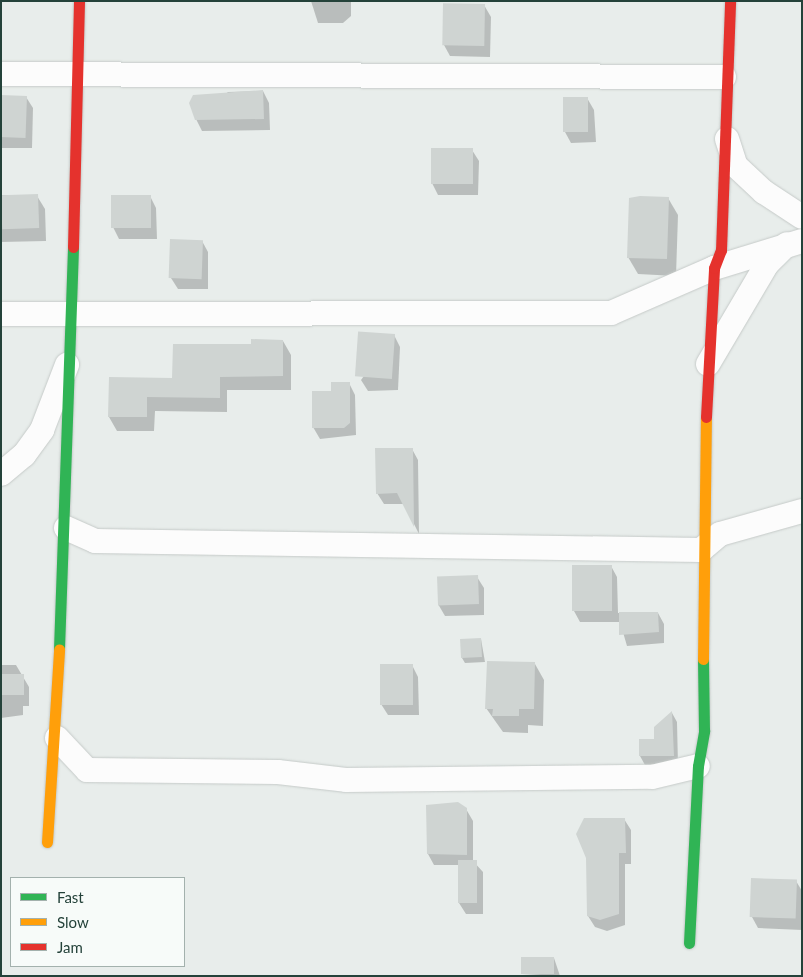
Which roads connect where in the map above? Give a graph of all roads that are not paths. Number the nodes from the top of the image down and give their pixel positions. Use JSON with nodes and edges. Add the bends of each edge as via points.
{"nodes":[{"id":1,"x":79,"y":1,"type":"edge"},
{"id":2,"x":730,"y":1,"type":"edge"},
{"id":3,"x":77,"y":73,"type":"junction"},
{"id":4,"x":1,"y":74,"type":"edge"},
{"id":5,"x":724,"y":77,"type":"junction"},
{"id":6,"x":727,"y":139,"type":"junction"},
{"id":7,"x":802,"y":216,"type":"edge"},
{"id":8,"x":795,"y":242,"type":"edge"},
{"id":9,"x":714,"y":268,"type":"junction"},
{"id":10,"x":70,"y":313,"type":"junction"},
{"id":11,"x":1,"y":314,"type":"edge"},
{"id":12,"x":69,"y":361,"type":"junction"},
{"id":13,"x":708,"y":364,"type":"junction"},
{"id":14,"x":1,"y":474,"type":"edge"},
{"id":15,"x":802,"y":511,"type":"edge"},
{"id":16,"x":66,"y":528,"type":"junction"},
{"id":17,"x":701,"y":550,"type":"junction"},
{"id":18,"x":57,"y":738,"type":"junction"},
{"id":19,"x":698,"y":766,"type":"junction"},
{"id":20,"x":47,"y":842,"type":"dead end"},
{"id":21,"x":689,"y":943,"type":"dead end"}],
"edges":[{"from":1,"to":3,"type":"street"},
{"from":2,"to":5,"type":"street"},
{"from":3,"to":4,"type":"street"},
{"from":3,"to":5,"type":"street"},
{"from":3,"to":10,"type":"street"},
{"from":5,"to":6,"type":"street"},
{"from":6,"to":7,"type":"street","via":[[736,166],[764,192]]},
{"from":6,"to":9,"type":"street","via":[[721,250]]},
{"from":8,"to":9,"type":"street"},
{"from":8,"to":13,"type":"street","via":[[767,264]]},
{"from":9,"to":10,"type":"street","via":[[611,313]]},
{"from":9,"to":13,"type":"street"},
{"from":10,"to":11,"type":"street"},
{"from":10,"to":12,"type":"street"},
{"from":12,"to":14,"type":"street","via":[[42,430],[24,455]]},
{"from":12,"to":16,"type":"street"},
{"from":13,"to":17,"type":"street"},
{"from":15,"to":17,"type":"street","via":[[720,534]]},
{"from":16,"to":17,"type":"street","via":[[95,541]]},
{"from":16,"to":18,"type":"street"},
{"from":17,"to":19,"type":"street","via":[[704,731]]},
{"from":18,"to":19,"type":"street","via":[[87,770],[278,772],[346,780],[652,777]]},
{"from":18,"to":20,"type":"street"},
{"from":19,"to":21,"type":"street"}]}
